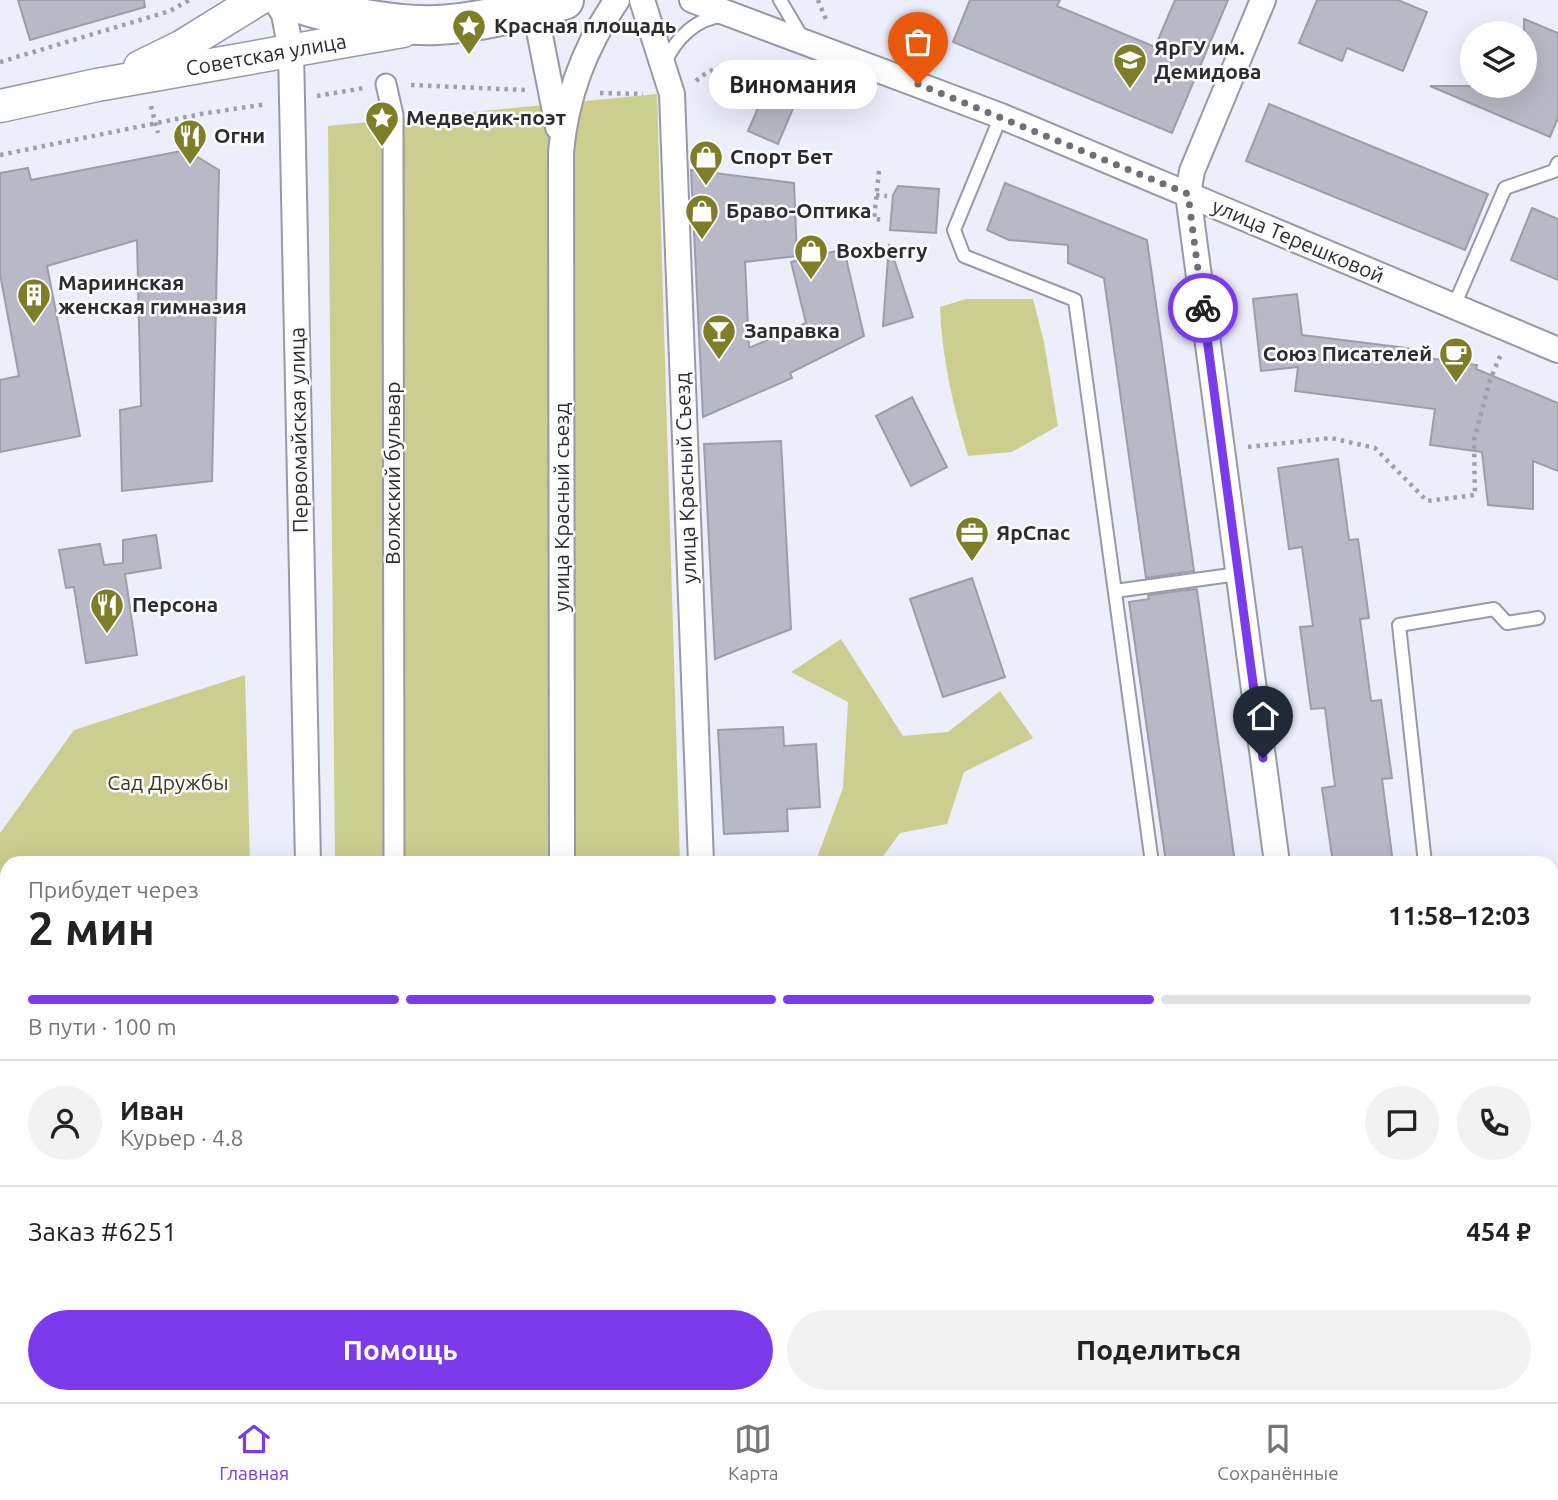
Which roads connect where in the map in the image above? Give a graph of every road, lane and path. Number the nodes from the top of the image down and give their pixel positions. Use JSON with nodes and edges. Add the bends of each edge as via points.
{"nodes":[{"id":1,"x":189,"y":0,"type":"edge"},
{"id":2,"x":257,"y":0,"type":"edge"},
{"id":3,"x":275,"y":0,"type":"edge"},
{"id":4,"x":289,"y":0,"type":"edge"},
{"id":5,"x":617,"y":0,"type":"edge"},
{"id":6,"x":642,"y":0,"type":"edge"},
{"id":7,"x":692,"y":0,"type":"edge"},
{"id":8,"x":779,"y":0,"type":"edge"},
{"id":9,"x":789,"y":0,"type":"edge"},
{"id":10,"x":1263,"y":0,"type":"edge"},
{"id":11,"x":544,"y":3,"type":"edge"},
{"id":12,"x":737,"y":16,"type":"junction"},
{"id":13,"x":790,"y":16,"type":"junction"},
{"id":14,"x":436,"y":25,"type":"junction"},
{"id":15,"x":803,"y":39,"type":"junction"},
{"id":16,"x":291,"y":51,"type":"junction"},
{"id":17,"x":0,"y":62,"type":"edge"},
{"id":18,"x":664,"y":67,"type":"junction"},
{"id":19,"x":797,"y":72,"type":"dead end"},
{"id":20,"x":97,"y":85,"type":"junction"},
{"id":21,"x":386,"y":85,"type":"junction"},
{"id":22,"x":563,"y":91,"type":"junction"},
{"id":23,"x":671,"y":95,"type":"junction"},
{"id":24,"x":292,"y":101,"type":"junction"},
{"id":25,"x":0,"y":106,"type":"edge"},
{"id":26,"x":1001,"y":116,"type":"junction"},
{"id":27,"x":0,"y":155,"type":"edge"},
{"id":28,"x":1558,"y":163,"type":"edge"},
{"id":29,"x":879,"y":171,"type":"dead end"},
{"id":30,"x":1188,"y":194,"type":"junction"},
{"id":31,"x":876,"y":195,"type":"junction"},
{"id":32,"x":887,"y":195,"type":"dead end"},
{"id":33,"x":885,"y":220,"type":"dead end"},
{"id":34,"x":1454,"y":306,"type":"junction"},
{"id":35,"x":1511,"y":330,"type":"junction"},
{"id":36,"x":1558,"y":350,"type":"edge"},
{"id":37,"x":1222,"y":449,"type":"junction"},
{"id":38,"x":1238,"y":574,"type":"junction"},
{"id":39,"x":1115,"y":591,"type":"junction"},
{"id":40,"x":1538,"y":618,"type":"dead end"},
{"id":41,"x":308,"y":856,"type":"edge"},
{"id":42,"x":394,"y":856,"type":"edge"},
{"id":43,"x":562,"y":856,"type":"edge"},
{"id":44,"x":701,"y":856,"type":"edge"},
{"id":45,"x":1151,"y":856,"type":"edge"},
{"id":46,"x":1276,"y":856,"type":"edge"},
{"id":47,"x":1424,"y":856,"type":"edge"}],
"edges":[{"from":1,"to":17,"type":"path","via":[[170,11]]},
{"from":2,"to":20,"type":"street","name":"Советская улица","via":[[181,47]]},
{"from":3,"to":16,"type":"street","name":"Первомайская улица","via":[[284,13]]},
{"from":4,"to":14,"type":"main road","via":[[359,17]]},
{"from":5,"to":22,"type":"street"},
{"from":6,"to":18,"type":"street"},
{"from":7,"to":12,"type":"street"},
{"from":8,"to":13,"type":"lane"},
{"from":9,"to":13,"type":"lane"},
{"from":10,"to":30,"type":"street","via":[[1192,172]]},
{"from":11,"to":14,"type":"main road"},
{"from":11,"to":22,"type":"street"},
{"from":12,"to":15,"type":"street"},
{"from":12,"to":18,"type":"lane","via":[[718,16],[694,27],[670,51]]},
{"from":13,"to":15,"type":"lane"},
{"from":14,"to":16,"type":"street","name":"Советская улица"},
{"from":15,"to":26,"type":"street","name":"улица Терешковой"},
{"from":16,"to":20,"type":"street","name":"Советская улица"},
{"from":16,"to":24,"type":"street","name":"Первомайская улица"},
{"from":18,"to":23,"type":"street"},
{"from":19,"to":23,"type":"path","via":[[737,62],[705,72],[681,95]]},
{"from":20,"to":25,"type":"street","name":"Советская улица"},
{"from":21,"to":22,"type":"path"},
{"from":21,"to":24,"type":"path"},
{"from":21,"to":42,"type":"street","name":"Волжский бульвар","via":[[393,115]]},
{"from":22,"to":23,"type":"path"},
{"from":22,"to":43,"type":"street","name":"улица Красный съезд"},
{"from":23,"to":44,"type":"street","name":"улица Красный Съезд"},
{"from":24,"to":27,"type":"path","via":[[201,114]]},
{"from":24,"to":41,"type":"street","name":"Первомайская улица"},
{"from":26,"to":30,"type":"street","name":"улица Терешковой"},
{"from":26,"to":39,"type":"lane","via":[[954,230],[964,256],[1075,300]]},
{"from":28,"to":34,"type":"lane","via":[[1554,171],[1506,188]]},
{"from":29,"to":31,"type":"path"},
{"from":30,"to":34,"type":"street","name":"улица Терешковой"},
{"from":30,"to":37,"type":"street"},
{"from":31,"to":32,"type":"path"},
{"from":31,"to":33,"type":"path","via":[[874,219]]},
{"from":34,"to":35,"type":"street","name":"улица Терешковой"},
{"from":35,"to":36,"type":"street","name":"улица Терешковой"},
{"from":35,"to":37,"type":"path","via":[[1490,380],[1474,440],[1475,495],[1427,501],[1375,448],[1331,438]]},
{"from":37,"to":38,"type":"street"},
{"from":38,"to":39,"type":"lane"},
{"from":38,"to":46,"type":"street"},
{"from":39,"to":45,"type":"lane"},
{"from":40,"to":47,"type":"lane","via":[[1507,622],[1494,610],[1399,625]]}]}
